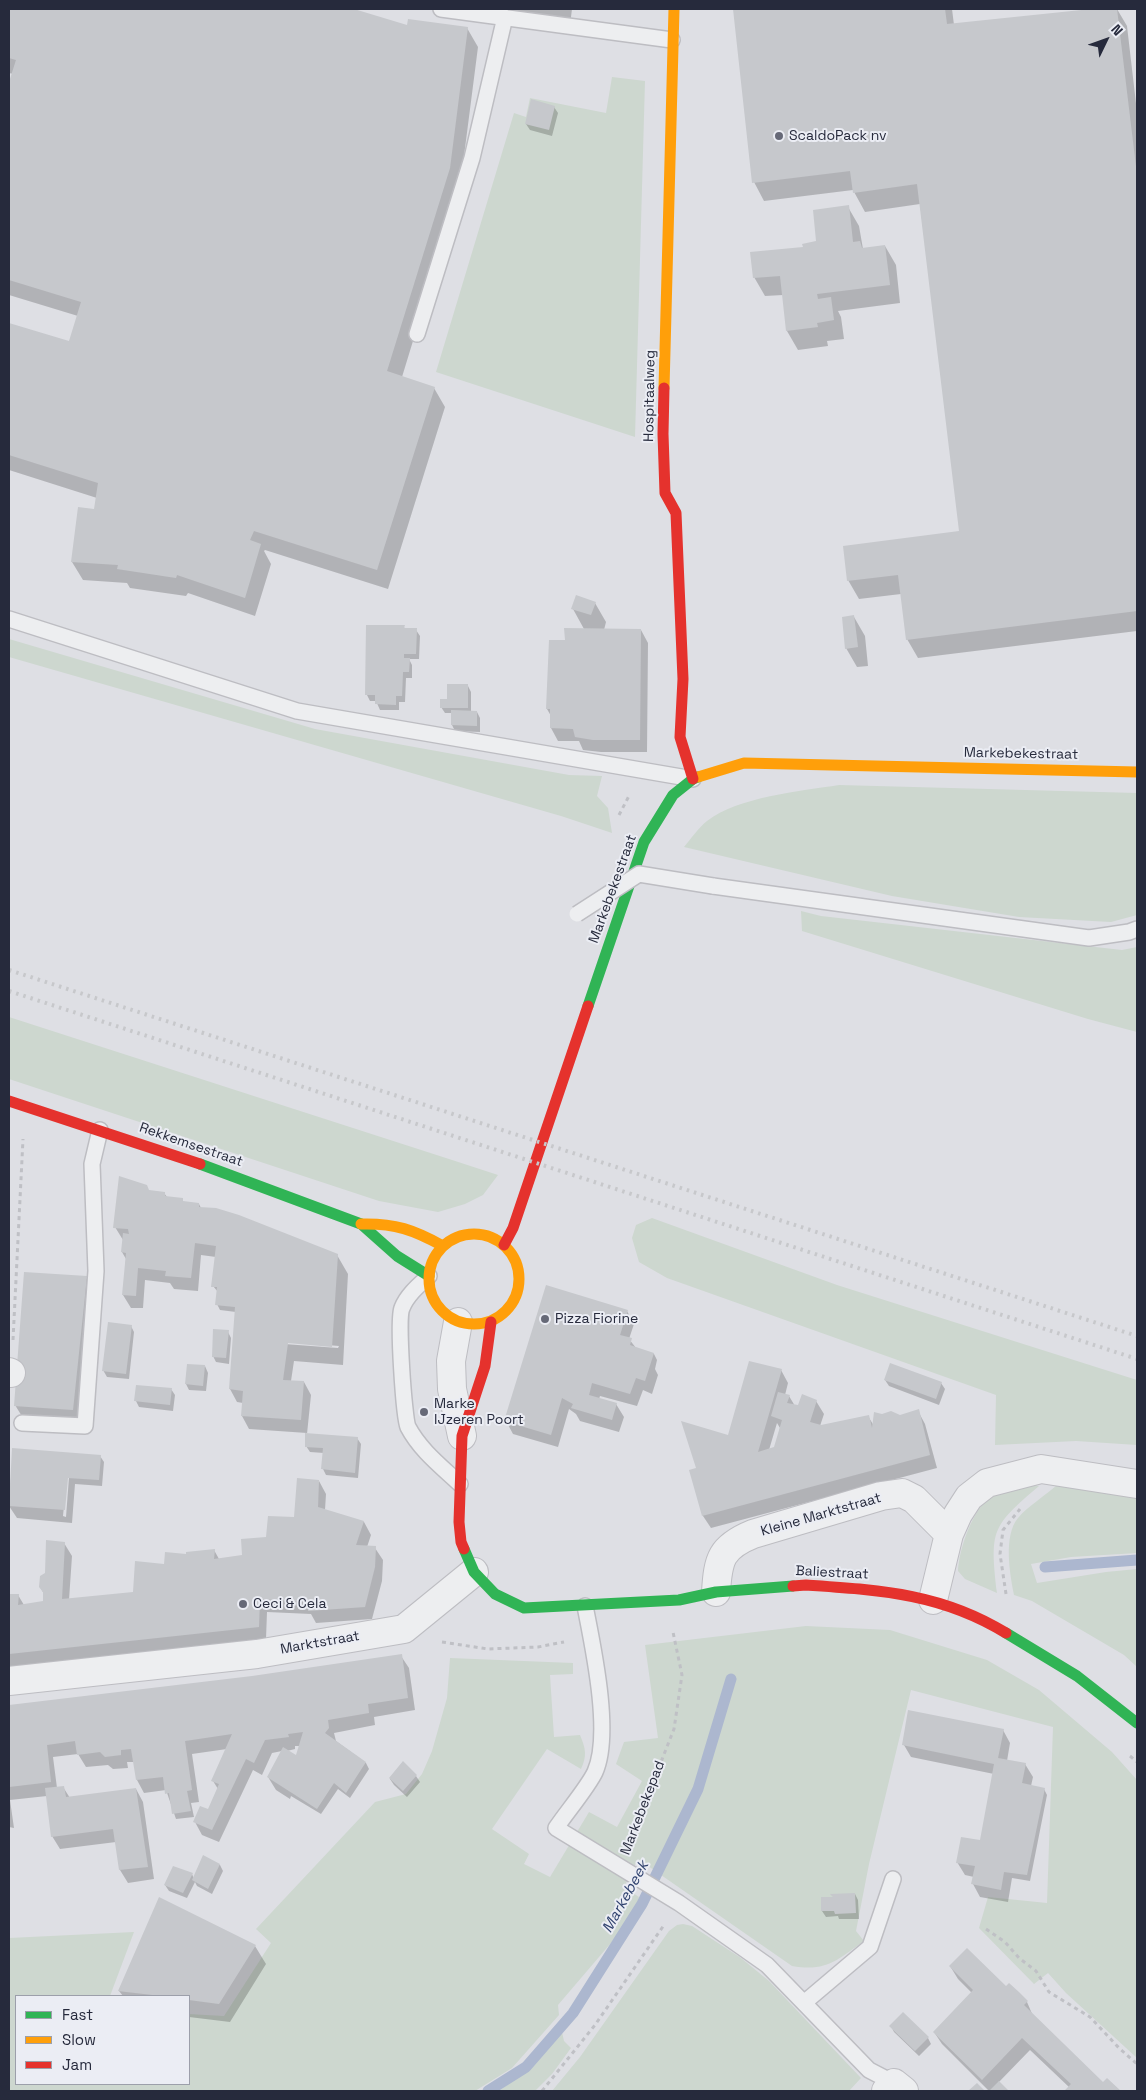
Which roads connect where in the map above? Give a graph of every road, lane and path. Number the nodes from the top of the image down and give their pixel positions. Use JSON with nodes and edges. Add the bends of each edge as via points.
{"nodes":[{"id":1,"x":441,"y":9,"type":"edge"},
{"id":2,"x":674,"y":9,"type":"edge"},
{"id":3,"x":505,"y":17,"type":"junction"},
{"id":4,"x":672,"y":40,"type":"junction"},
{"id":5,"x":417,"y":334,"type":"dead end"},
{"id":6,"x":9,"y":619,"type":"edge"},
{"id":7,"x":1137,"y":772,"type":"edge"},
{"id":8,"x":693,"y":779,"type":"junction"},
{"id":9,"x":577,"y":914,"type":"dead end"},
{"id":10,"x":1137,"y":929,"type":"edge"},
{"id":11,"x":9,"y":1101,"type":"edge"},
{"id":12,"x":25,"y":1106,"type":"junction"},
{"id":13,"x":100,"y":1130,"type":"junction"},
{"id":14,"x":361,"y":1224,"type":"junction"},
{"id":15,"x":504,"y":1245,"type":"junction"},
{"id":16,"x":443,"y":1246,"type":"junction"},
{"id":17,"x":429,"y":1276,"type":"junction"},
{"id":18,"x":458,"y":1322,"type":"junction"},
{"id":19,"x":491,"y":1322,"type":"junction"},
{"id":20,"x":10,"y":1372,"type":"edge"},
{"id":21,"x":22,"y":1423,"type":"dead end"},
{"id":22,"x":462,"y":1436,"type":"junction"},
{"id":23,"x":1064,"y":1474,"type":"junction"},
{"id":24,"x":460,"y":1484,"type":"junction"},
{"id":25,"x":1137,"y":1484,"type":"edge"},
{"id":26,"x":950,"y":1534,"type":"junction"},
{"id":27,"x":474,"y":1572,"type":"junction"},
{"id":28,"x":716,"y":1592,"type":"junction"},
{"id":29,"x":933,"y":1600,"type":"junction"},
{"id":30,"x":1007,"y":1602,"type":"dead end"},
{"id":31,"x":585,"y":1606,"type":"junction"},
{"id":32,"x":683,"y":1629,"type":"dead end"},
{"id":33,"x":9,"y":1681,"type":"edge"},
{"id":34,"x":1137,"y":1723,"type":"edge"},
{"id":35,"x":1124,"y":1750,"type":"dead end"},
{"id":36,"x":1137,"y":1762,"type":"edge"},
{"id":37,"x":625,"y":1872,"type":"junction"},
{"id":38,"x":893,"y":1879,"type":"dead end"},
{"id":39,"x":673,"y":1900,"type":"junction"},
{"id":40,"x":986,"y":1929,"type":"dead end"},
{"id":41,"x":805,"y":2002,"type":"junction"},
{"id":42,"x":1137,"y":2064,"type":"edge"},
{"id":43,"x":894,"y":2089,"type":"edge"},
{"id":44,"x":542,"y":2091,"type":"edge"}],
"edges":[{"from":1,"to":3,"type":"lane"},
{"from":2,"to":4,"type":"street","name":"Hospitaalweg"},
{"from":3,"to":4,"type":"lane"},
{"from":3,"to":5,"type":"lane","via":[[472,158]]},
{"from":4,"to":8,"type":"street","name":"Hospitaalweg","via":[[664,473],[665,493],[676,513],[683,680],[680,737]]},
{"from":6,"to":8,"type":"lane","via":[[298,711]]},
{"from":7,"to":8,"type":"street","name":"Markebekestraat","via":[[744,764]]},
{"from":8,"to":15,"type":"street","name":"Markebekestraat","via":[[673,795],[644,842],[513,1228]]},
{"from":9,"to":10,"type":"lane","bridge":true,"via":[[639,874],[1089,938]]},
{"from":11,"to":12,"type":"street","name":"Rekkemsestraat"},
{"from":12,"to":13,"type":"street","name":"Rekkemsestraat"},
{"from":12,"to":20,"type":"path"},
{"from":13,"to":14,"type":"street","name":"Rekkemsestraat"},
{"from":13,"to":21,"type":"lane","via":[[92,1164],[96,1271],[85,1426]]},
{"from":14,"to":16,"type":"street","name":"Rekkemsestraat","via":[[385,1223],[411,1228]]},
{"from":14,"to":17,"type":"street","name":"Rekkemsestraat","via":[[397,1256]]},
{"from":15,"to":16,"type":"street","via":[[494,1237],[467,1234]]},
{"from":15,"to":19,"type":"street","via":[[516,1260],[520,1278],[517,1297],[506,1312]]},
{"from":16,"to":17,"type":"street","via":[[433,1259]]},
{"from":17,"to":18,"type":"street","via":[[430,1291],[436,1304],[445,1315]]},
{"from":17,"to":24,"type":"lane","via":[[411,1293],[401,1309],[399,1331],[407,1426],[425,1451]]},
{"from":18,"to":19,"type":"street"},
{"from":18,"to":22,"type":"street","via":[[451,1361],[452,1389]]},
{"from":19,"to":22,"type":"street","via":[[485,1366]]},
{"from":22,"to":24,"type":"street"},
{"from":23,"to":25,"type":"street"},
{"from":23,"to":26,"type":"street","via":[[1041,1469],[987,1483],[969,1497]]},
{"from":23,"to":30,"type":"path","via":[[1019,1510],[1003,1530],[1000,1554]]},
{"from":24,"to":27,"type":"street","via":[[458,1522],[461,1542]]},
{"from":26,"to":28,"type":"street","name":"Kleine Marktstraat","via":[[914,1499],[902,1493],[881,1496],[736,1541],[724,1552],[717,1566]]},
{"from":26,"to":29,"type":"street"},
{"from":27,"to":31,"type":"street","name":"Baliestraat","via":[[495,1594],[524,1608]]},
{"from":27,"to":33,"type":"street","name":"Marktstraat","via":[[404,1629],[257,1654]]},
{"from":28,"to":29,"type":"street","name":"Baliestraat","via":[[806,1585],[887,1591]]},
{"from":28,"to":31,"type":"street","name":"Baliestraat","via":[[679,1600]]},
{"from":29,"to":34,"type":"street","name":"Baliestraat","via":[[987,1621],[1077,1676]]},
{"from":31,"to":37,"type":"lane","via":[[602,1742],[595,1772],[556,1828]]},
{"from":32,"to":37,"type":"path","name":"Markebekepad","via":[[673,1631],[682,1675],[674,1729]]},
{"from":35,"to":36,"type":"path"},
{"from":37,"to":39,"type":"lane","name":"Markebekepad"},
{"from":38,"to":41,"type":"lane","via":[[870,1947]]},
{"from":39,"to":41,"type":"lane","name":"Markebekepad","via":[[768,1965]]},
{"from":39,"to":44,"type":"path","via":[[595,2025]]},
{"from":40,"to":42,"type":"path","via":[[1036,1971],[1049,1992],[1090,2017]]},
{"from":41,"to":43,"type":"lane","name":"Markebekepad","via":[[869,2070]]}]}
